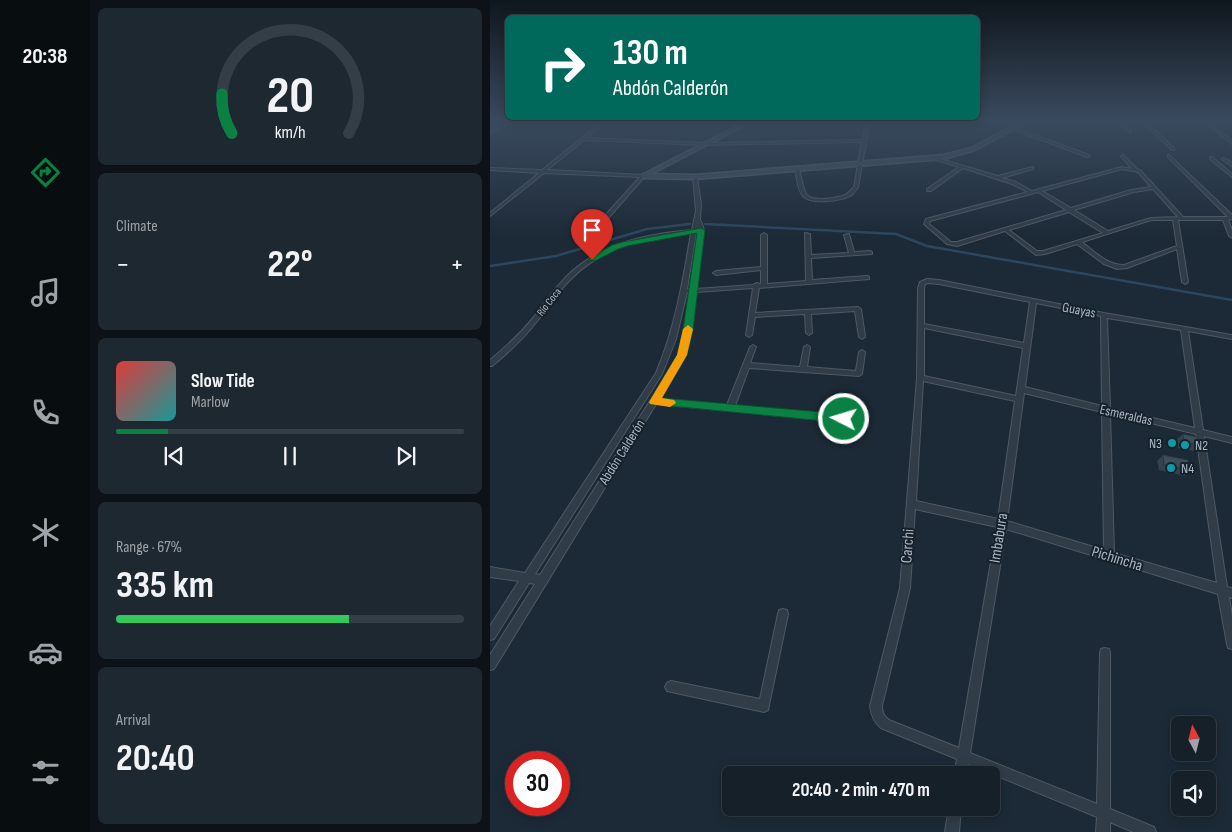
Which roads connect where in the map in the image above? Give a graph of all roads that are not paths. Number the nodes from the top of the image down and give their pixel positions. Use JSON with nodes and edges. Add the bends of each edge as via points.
{"nodes":[{"id":1,"x":556,"y":160,"type":"edge"},
{"id":2,"x":675,"y":160,"type":"edge"},
{"id":3,"x":680,"y":160,"type":"edge"},
{"id":4,"x":861,"y":160,"type":"edge"},
{"id":5,"x":911,"y":160,"type":"edge"},
{"id":6,"x":940,"y":160,"type":"edge"},
{"id":7,"x":1127,"y":160,"type":"edge"},
{"id":8,"x":1172,"y":160,"type":"edge"},
{"id":9,"x":1213,"y":160,"type":"edge"},
{"id":10,"x":860,"y":164,"type":"junction"},
{"id":11,"x":962,"y":167,"type":"junction"},
{"id":12,"x":1032,"y":168,"type":"dead end"},
{"id":13,"x":490,"y":169,"type":"edge"},
{"id":14,"x":798,"y":169,"type":"junction"},
{"id":15,"x":1135,"y":170,"type":"junction"},
{"id":16,"x":1225,"y":170,"type":"junction"},
{"id":17,"x":1232,"y":170,"type":"edge"},
{"id":18,"x":542,"y":171,"type":"junction"},
{"id":19,"x":644,"y":176,"type":"junction"},
{"id":20,"x":1232,"y":176,"type":"edge"},
{"id":21,"x":695,"y":177,"type":"junction"},
{"id":22,"x":997,"y":178,"type":"junction"},
{"id":23,"x":1154,"y":188,"type":"junction"},
{"id":24,"x":929,"y":190,"type":"dead end"},
{"id":25,"x":1038,"y":190,"type":"junction"},
{"id":26,"x":1031,"y":192,"type":"junction"},
{"id":27,"x":1070,"y":210,"type":"junction"},
{"id":28,"x":490,"y":214,"type":"edge"},
{"id":29,"x":1178,"y":218,"type":"junction"},
{"id":30,"x":1225,"y":218,"type":"junction"},
{"id":31,"x":1232,"y":218,"type":"edge"},
{"id":32,"x":1006,"y":230,"type":"junction"},
{"id":33,"x":594,"y":231,"type":"dead end"},
{"id":34,"x":698,"y":231,"type":"junction"},
{"id":35,"x":1107,"y":233,"type":"junction"},
{"id":36,"x":806,"y":234,"type":"dead end"},
{"id":37,"x":764,"y":235,"type":"dead end"},
{"id":38,"x":847,"y":235,"type":"dead end"},
{"id":39,"x":1232,"y":236,"type":"edge"},
{"id":40,"x":1078,"y":242,"type":"junction"},
{"id":41,"x":1178,"y":248,"type":"junction"},
{"id":42,"x":870,"y":253,"type":"dead end"},
{"id":43,"x":852,"y":254,"type":"junction"},
{"id":44,"x":808,"y":256,"type":"junction"},
{"id":45,"x":764,"y":268,"type":"junction"},
{"id":46,"x":716,"y":273,"type":"dead end"},
{"id":47,"x":867,"y":278,"type":"dead end"},
{"id":48,"x":927,"y":281,"type":"joint"},
{"id":49,"x":809,"y":282,"type":"junction"},
{"id":50,"x":1185,"y":282,"type":"dead end"},
{"id":51,"x":756,"y":285,"type":"junction"},
{"id":52,"x":764,"y":285,"type":"junction"},
{"id":53,"x":694,"y":290,"type":"junction"},
{"id":54,"x":684,"y":291,"type":"junction"},
{"id":55,"x":1032,"y":301,"type":"junction"},
{"id":56,"x":808,"y":313,"type":"junction"},
{"id":57,"x":752,"y":315,"type":"junction"},
{"id":58,"x":1104,"y":315,"type":"junction"},
{"id":59,"x":920,"y":325,"type":"junction"},
{"id":60,"x":1184,"y":328,"type":"junction"},
{"id":61,"x":809,"y":333,"type":"dead end"},
{"id":62,"x":749,"y":335,"type":"dead end"},
{"id":63,"x":862,"y":337,"type":"dead end"},
{"id":64,"x":1232,"y":337,"type":"edge"},
{"id":65,"x":1026,"y":346,"type":"junction"},
{"id":66,"x":753,"y":347,"type":"dead end"},
{"id":67,"x":807,"y":348,"type":"dead end"},
{"id":68,"x":862,"y":352,"type":"dead end"},
{"id":69,"x":490,"y":364,"type":"edge"},
{"id":70,"x":746,"y":365,"type":"junction"},
{"id":71,"x":802,"y":370,"type":"junction"},
{"id":72,"x":920,"y":378,"type":"junction"},
{"id":73,"x":1019,"y":394,"type":"junction"},
{"id":74,"x":654,"y":402,"type":"junction"},
{"id":75,"x":730,"y":408,"type":"junction"},
{"id":76,"x":1106,"y":410,"type":"junction"},
{"id":77,"x":844,"y":419,"type":"dead end"},
{"id":78,"x":1204,"y":433,"type":"junction"},
{"id":79,"x":1232,"y":440,"type":"edge"},
{"id":80,"x":911,"y":504,"type":"junction"},
{"id":81,"x":1002,"y":524,"type":"junction"},
{"id":82,"x":1109,"y":557,"type":"junction"},
{"id":83,"x":490,"y":572,"type":"edge"},
{"id":84,"x":527,"y":577,"type":"junction"},
{"id":85,"x":542,"y":580,"type":"junction"},
{"id":86,"x":1222,"y":590,"type":"junction"},
{"id":87,"x":1232,"y":593,"type":"edge"},
{"id":88,"x":783,"y":614,"type":"dead end"},
{"id":89,"x":490,"y":634,"type":"edge"},
{"id":90,"x":1232,"y":644,"type":"edge"},
{"id":91,"x":1105,"y":653,"type":"dead end"},
{"id":92,"x":490,"y":665,"type":"edge"},
{"id":93,"x":671,"y":687,"type":"dead end"},
{"id":94,"x":962,"y":756,"type":"junction"},
{"id":95,"x":961,"y":766,"type":"edge"},
{"id":96,"x":1104,"y":814,"type":"junction"},
{"id":97,"x":954,"y":816,"type":"edge"},
{"id":98,"x":952,"y":832,"type":"edge"},
{"id":99,"x":1103,"y":832,"type":"edge"},
{"id":100,"x":1148,"y":832,"type":"edge"}],
"edges":[{"from":1,"to":18,"type":"street"},
{"from":2,"to":19,"type":"street"},
{"from":3,"to":21,"type":"street","via":[[680,168]]},
{"from":4,"to":10,"type":"street"},
{"from":5,"to":10,"type":"street"},
{"from":6,"to":11,"type":"street"},
{"from":7,"to":15,"type":"street"},
{"from":8,"to":31,"type":"street"},
{"from":9,"to":16,"type":"street"},
{"from":10,"to":14,"type":"street"},
{"from":10,"to":14,"type":"street","via":[[852,193],[829,200],[808,198],[804,194]]},
{"from":11,"to":22,"type":"street"},
{"from":11,"to":24,"type":"street"},
{"from":12,"to":22,"type":"street"},
{"from":13,"to":18,"type":"street"},
{"from":14,"to":21,"type":"street"},
{"from":15,"to":23,"type":"street"},
{"from":15,"to":25,"type":"street","via":[[1118,169]]},
{"from":16,"to":17,"type":"street"},
{"from":16,"to":20,"type":"street"},
{"from":18,"to":19,"type":"street"},
{"from":18,"to":28,"type":"street"},
{"from":19,"to":21,"type":"street"},
{"from":19,"to":33,"type":"street"},
{"from":21,"to":34,"type":"street","name":"Abdón Calderón"},
{"from":22,"to":26,"type":"street"},
{"from":23,"to":27,"type":"street"},
{"from":23,"to":29,"type":"street"},
{"from":25,"to":26,"type":"street"},
{"from":25,"to":27,"type":"street"},
{"from":26,"to":32,"type":"street","via":[[926,222],[952,244]]},
{"from":27,"to":32,"type":"street"},
{"from":27,"to":35,"type":"street"},
{"from":29,"to":30,"type":"street"},
{"from":29,"to":35,"type":"street","via":[[1151,219]]},
{"from":29,"to":41,"type":"street"},
{"from":30,"to":31,"type":"street"},
{"from":30,"to":39,"type":"street"},
{"from":32,"to":40,"type":"street","via":[[1036,253]]},
{"from":34,"to":53,"type":"street","name":"Abdón Calderón"},
{"from":34,"to":54,"type":"street","name":"Abdón Calderón"},
{"from":34,"to":69,"type":"street","name":"Río Coca","via":[[615,247],[582,265],[524,333]]},
{"from":35,"to":40,"type":"street"},
{"from":36,"to":44,"type":"street"},
{"from":37,"to":45,"type":"street"},
{"from":38,"to":43,"type":"street"},
{"from":40,"to":41,"type":"street","via":[[1106,263],[1117,267]]},
{"from":41,"to":50,"type":"street"},
{"from":42,"to":43,"type":"street"},
{"from":43,"to":44,"type":"street"},
{"from":44,"to":49,"type":"street"},
{"from":45,"to":46,"type":"street"},
{"from":45,"to":52,"type":"street"},
{"from":47,"to":49,"type":"street"},
{"from":48,"to":55,"type":"street","name":"Guayas"},
{"from":48,"to":59,"type":"street","name":"Carchi","via":[[921,288]]},
{"from":49,"to":52,"type":"street"},
{"from":51,"to":52,"type":"street"},
{"from":51,"to":53,"type":"street"},
{"from":51,"to":57,"type":"street"},
{"from":53,"to":54,"type":"street"},
{"from":53,"to":74,"type":"street","name":"Abdón Calderón","via":[[682,355]]},
{"from":54,"to":84,"type":"street","name":"Abdón Calderón","via":[[678,327],[659,374]]},
{"from":55,"to":58,"type":"street","name":"Guayas"},
{"from":55,"to":65,"type":"street","name":"Imbabura"},
{"from":56,"to":57,"type":"street"},
{"from":56,"to":61,"type":"street"},
{"from":56,"to":63,"type":"street","via":[[858,309]]},
{"from":57,"to":62,"type":"street"},
{"from":58,"to":60,"type":"street","name":"Guayas"},
{"from":58,"to":76,"type":"street"},
{"from":59,"to":65,"type":"street"},
{"from":59,"to":72,"type":"street","name":"Carchi"},
{"from":60,"to":64,"type":"street","name":"Guayas"},
{"from":60,"to":78,"type":"street"},
{"from":65,"to":73,"type":"street","name":"Imbabura"},
{"from":66,"to":70,"type":"street"},
{"from":67,"to":71,"type":"street"},
{"from":68,"to":71,"type":"street","via":[[859,374]]},
{"from":70,"to":71,"type":"street"},
{"from":70,"to":75,"type":"street"},
{"from":72,"to":73,"type":"street"},
{"from":72,"to":80,"type":"street","name":"Carchi"},
{"from":73,"to":76,"type":"street"},
{"from":73,"to":81,"type":"street","name":"Imbabura"},
{"from":74,"to":75,"type":"street"},
{"from":74,"to":85,"type":"street","name":"Abdón Calderón"},
{"from":75,"to":77,"type":"street"},
{"from":76,"to":78,"type":"street"},
{"from":76,"to":82,"type":"street"},
{"from":78,"to":79,"type":"street"},
{"from":78,"to":86,"type":"street"},
{"from":80,"to":81,"type":"street","name":"Pichincha"},
{"from":80,"to":94,"type":"street","name":"Carchi","via":[[906,588],[876,713],[885,724]]},
{"from":81,"to":82,"type":"street","name":"Pichincha"},
{"from":81,"to":94,"type":"street","name":"Imbabura"},
{"from":82,"to":86,"type":"street","name":"Pichincha"},
{"from":83,"to":84,"type":"street"},
{"from":84,"to":85,"type":"street"},
{"from":84,"to":89,"type":"street","name":"Abdón Calderón"},
{"from":85,"to":92,"type":"street","name":"Abdón Calderón"},
{"from":86,"to":87,"type":"street","name":"Pichincha"},
{"from":86,"to":90,"type":"street"},
{"from":88,"to":93,"type":"street","via":[[764,706]]},
{"from":91,"to":96,"type":"street"},
{"from":94,"to":95,"type":"street","name":"Imbabura"},
{"from":94,"to":96,"type":"street"},
{"from":96,"to":99,"type":"street"},
{"from":96,"to":100,"type":"street"},
{"from":97,"to":98,"type":"street"}]}
